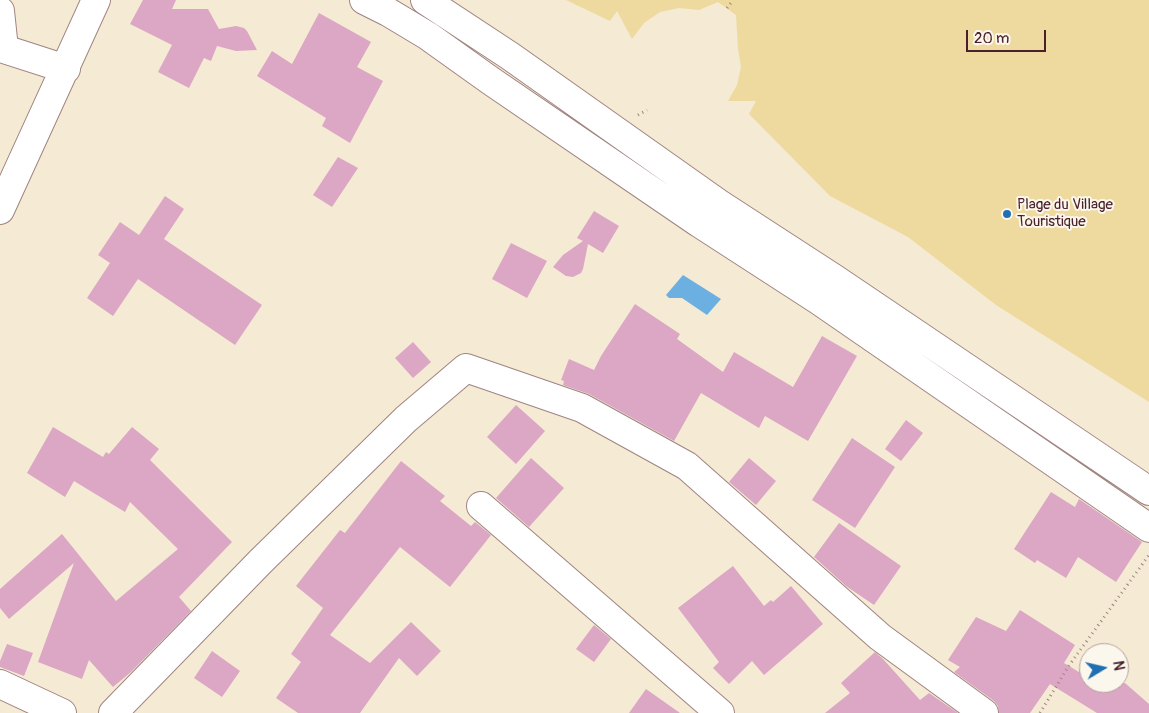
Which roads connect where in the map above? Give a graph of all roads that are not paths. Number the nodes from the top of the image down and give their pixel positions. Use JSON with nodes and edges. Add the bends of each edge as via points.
{"nodes":[{"id":1,"x":96,"y":0,"type":"edge"},
{"id":2,"x":364,"y":0,"type":"edge"},
{"id":3,"x":425,"y":0,"type":"edge"},
{"id":4,"x":0,"y":11,"type":"edge"},
{"id":5,"x":2,"y":51,"type":"edge"},
{"id":6,"x":66,"y":68,"type":"junction"},
{"id":7,"x":0,"y":210,"type":"edge"},
{"id":8,"x":913,"y":332,"type":"junction"},
{"id":9,"x":894,"y":353,"type":"junction"},
{"id":10,"x":1149,"y":491,"type":"edge"},
{"id":11,"x":481,"y":506,"type":"dead end"},
{"id":12,"x":1149,"y":528,"type":"edge"},
{"id":13,"x":0,"y":684,"type":"edge"},
{"id":14,"x":62,"y":713,"type":"edge"},
{"id":15,"x":113,"y":713,"type":"edge"},
{"id":16,"x":720,"y":713,"type":"edge"},
{"id":17,"x":984,"y":713,"type":"edge"}],
"edges":[{"from":1,"to":6,"type":"street"},
{"from":2,"to":9,"type":"street","via":[[428,36]]},
{"from":3,"to":8,"type":"street","via":[[718,203]]},
{"from":4,"to":5,"type":"street"},
{"from":5,"to":6,"type":"street"},
{"from":6,"to":7,"type":"street"},
{"from":8,"to":9,"type":"street"},
{"from":8,"to":10,"type":"street"},
{"from":9,"to":12,"type":"street"},
{"from":11,"to":16,"type":"street"},
{"from":13,"to":14,"type":"street"},
{"from":15,"to":17,"type":"street","via":[[350,473],[466,368],[582,408],[687,466],[880,637]]}]}
